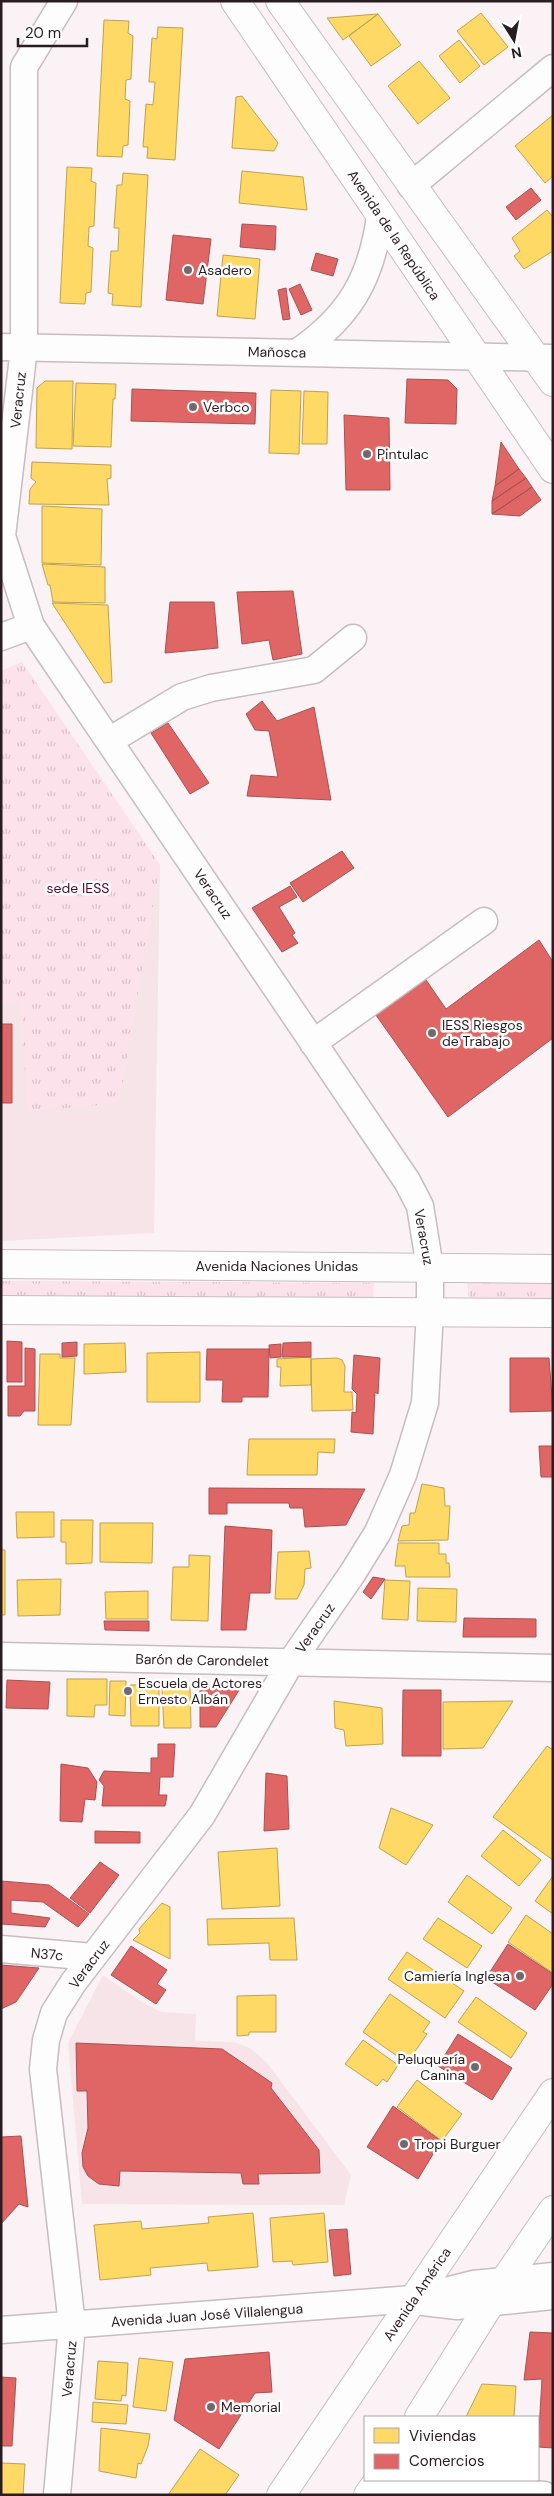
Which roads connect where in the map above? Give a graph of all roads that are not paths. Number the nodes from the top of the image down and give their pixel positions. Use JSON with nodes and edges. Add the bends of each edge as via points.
{"nodes":[{"id":1,"x":64,"y":1,"type":"edge"},
{"id":2,"x":235,"y":1,"type":"edge"},
{"id":3,"x":280,"y":1,"type":"edge"},
{"id":4,"x":553,"y":68,"type":"edge"},
{"id":5,"x":411,"y":186,"type":"junction"},
{"id":6,"x":380,"y":217,"type":"junction"},
{"id":7,"x":12,"y":348,"type":"edge"},
{"id":8,"x":298,"y":352,"type":"junction"},
{"id":9,"x":477,"y":357,"type":"junction"},
{"id":10,"x":544,"y":358,"type":"edge"},
{"id":11,"x":553,"y":382,"type":"edge"},
{"id":12,"x":553,"y":469,"type":"edge"},
{"id":13,"x":31,"y":626,"type":"junction"},
{"id":14,"x":1,"y":638,"type":"edge"},
{"id":15,"x":353,"y":638,"type":"dead end"},
{"id":16,"x":109,"y":741,"type":"junction"},
{"id":17,"x":484,"y":921,"type":"dead end"},
{"id":18,"x":313,"y":1043,"type":"junction"},
{"id":19,"x":1,"y":1264,"type":"edge"},
{"id":20,"x":430,"y":1268,"type":"junction"},
{"id":21,"x":553,"y":1269,"type":"edge"},
{"id":22,"x":1,"y":1310,"type":"edge"},
{"id":23,"x":430,"y":1311,"type":"junction"},
{"id":24,"x":553,"y":1312,"type":"edge"},
{"id":25,"x":1,"y":1656,"type":"edge"},
{"id":26,"x":291,"y":1662,"type":"junction"},
{"id":27,"x":553,"y":1668,"type":"edge"},
{"id":28,"x":1,"y":1949,"type":"edge"},
{"id":29,"x":94,"y":1957,"type":"junction"},
{"id":30,"x":553,"y":2093,"type":"edge"},
{"id":31,"x":553,"y":2210,"type":"edge"},
{"id":32,"x":553,"y":2276,"type":"edge"},
{"id":33,"x":505,"y":2280,"type":"junction"},
{"id":34,"x":553,"y":2296,"type":"edge"},
{"id":35,"x":413,"y":2299,"type":"junction"},
{"id":36,"x":491,"y":2303,"type":"junction"},
{"id":37,"x":72,"y":2324,"type":"junction"},
{"id":38,"x":1,"y":2330,"type":"edge"},
{"id":39,"x":420,"y":2416,"type":"edge"},
{"id":40,"x":378,"y":2481,"type":"edge"},
{"id":41,"x":390,"y":2481,"type":"edge"},
{"id":42,"x":57,"y":2495,"type":"edge"},
{"id":43,"x":281,"y":2495,"type":"edge"},
{"id":44,"x":368,"y":2495,"type":"edge"},
{"id":45,"x":544,"y":2495,"type":"edge"}],
"edges":[{"from":1,"to":7,"type":"street","name":"Veracruz","via":[[24,67]]},
{"from":2,"to":6,"type":"main road","name":"Avenida de la República"},
{"from":3,"to":5,"type":"main road"},
{"from":4,"to":5,"type":"street"},
{"from":5,"to":10,"type":"main road"},
{"from":6,"to":8,"type":"street","via":[[376,246],[356,296],[334,324]]},
{"from":6,"to":9,"type":"main road","name":"Avenida de la República"},
{"from":7,"to":8,"type":"street","name":"Mañosca"},
{"from":7,"to":13,"type":"street","name":"Veracruz","via":[[2,536]]},
{"from":8,"to":9,"type":"street","name":"Mañosca"},
{"from":9,"to":10,"type":"street","name":"Mañosca"},
{"from":9,"to":12,"type":"main road","name":"Avenida de la República"},
{"from":10,"to":11,"type":"main road"},
{"from":13,"to":14,"type":"street"},
{"from":13,"to":16,"type":"street","name":"Veracruz"},
{"from":15,"to":16,"type":"street","via":[[314,670],[211,688],[182,697]]},
{"from":16,"to":18,"type":"street","name":"Veracruz"},
{"from":17,"to":18,"type":"street"},
{"from":18,"to":20,"type":"street","name":"Veracruz","via":[[391,1156],[420,1206]]},
{"from":19,"to":20,"type":"main road","name":"Avenida Naciones Unidas"},
{"from":20,"to":21,"type":"main road","name":"Avenida Naciones Unidas"},
{"from":20,"to":23,"type":"street","name":"Veracruz"},
{"from":22,"to":23,"type":"main road"},
{"from":23,"to":24,"type":"main road"},
{"from":23,"to":26,"type":"street","name":"Veracruz","via":[[424,1403],[403,1476],[378,1532]]},
{"from":25,"to":26,"type":"street","name":"Barón de Carondelet"},
{"from":26,"to":27,"type":"street","name":"Barón de Carondelet"},
{"from":26,"to":29,"type":"street","name":"Veracruz","via":[[202,1815]]},
{"from":28,"to":29,"type":"street","name":"N37c"},
{"from":29,"to":37,"type":"street","name":"Veracruz","via":[[54,2013],[46,2040],[43,2069]]},
{"from":30,"to":35,"type":"main road","name":"Avenida América"},
{"from":31,"to":33,"type":"main road"},
{"from":32,"to":33,"type":"street","name":"Avenida Juan José Villalengua"},
{"from":33,"to":35,"type":"street","name":"Avenida Juan José Villalengua","via":[[463,2286]]},
{"from":33,"to":36,"type":"main road"},
{"from":34,"to":36,"type":"street","name":"Avenida Juan José Villalengua"},
{"from":35,"to":36,"type":"street","name":"Avenida Juan José Villalengua","via":[[457,2306]]},
{"from":35,"to":37,"type":"street","name":"Avenida Juan José Villalengua"},
{"from":35,"to":43,"type":"main road","name":"Avenida América"},
{"from":36,"to":39,"type":"main road"},
{"from":37,"to":38,"type":"street","name":"Avenida Juan José Villalengua"},
{"from":37,"to":42,"type":"street","name":"Veracruz"},
{"from":40,"to":44,"type":"main road"},
{"from":41,"to":45,"type":"street"}]}
